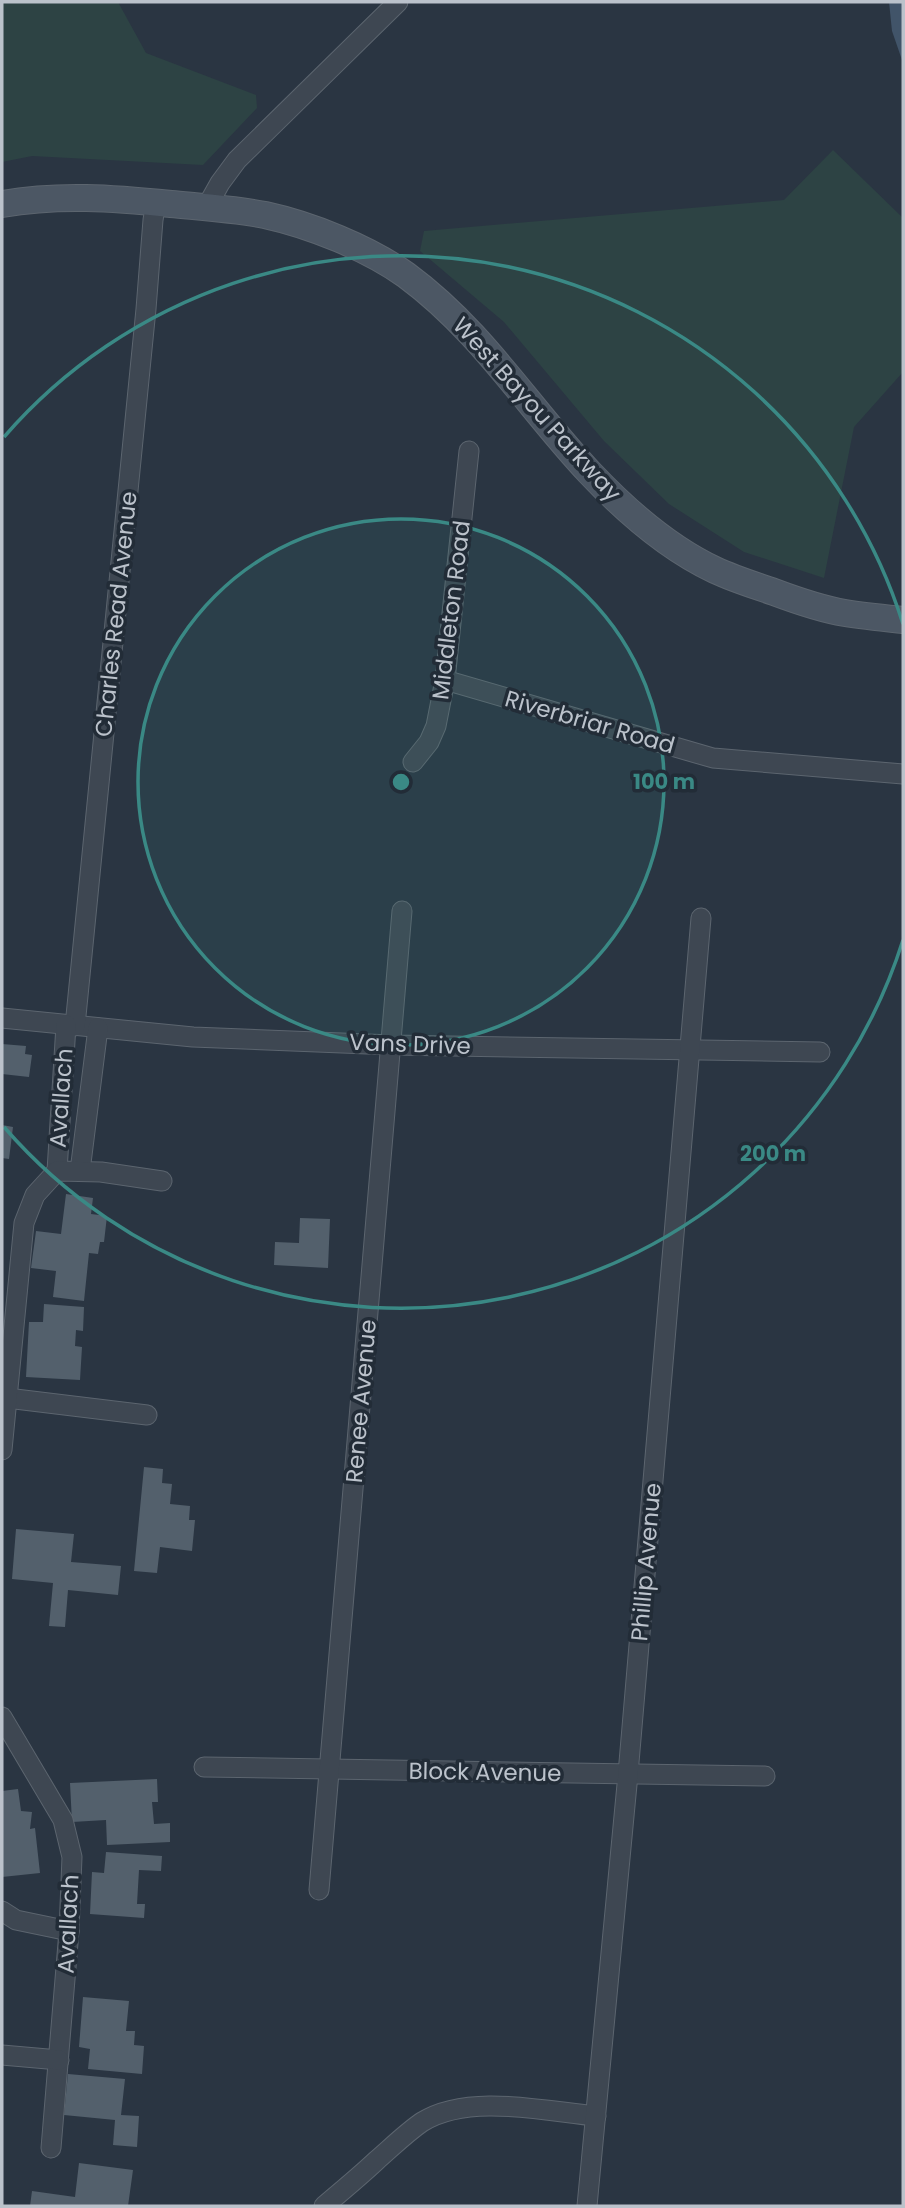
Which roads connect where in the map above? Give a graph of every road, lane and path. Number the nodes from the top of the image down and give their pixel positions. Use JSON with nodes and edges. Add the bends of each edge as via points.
{"nodes":[{"id":1,"x":398,"y":2,"type":"edge"},
{"id":2,"x":156,"y":202,"type":"junction"},
{"id":3,"x":2,"y":204,"type":"edge"},
{"id":4,"x":206,"y":208,"type":"junction"},
{"id":5,"x":469,"y":451,"type":"dead end"},
{"id":6,"x":903,"y":620,"type":"edge"},
{"id":7,"x":445,"y":680,"type":"junction"},
{"id":8,"x":414,"y":762,"type":"dead end"},
{"id":9,"x":903,"y":774,"type":"edge"},
{"id":10,"x":402,"y":911,"type":"dead end"},
{"id":11,"x":701,"y":918,"type":"dead end"},
{"id":12,"x":2,"y":1018,"type":"edge"},
{"id":13,"x":71,"y":1026,"type":"junction"},
{"id":14,"x":98,"y":1028,"type":"junction"},
{"id":15,"x":392,"y":1045,"type":"junction"},
{"id":16,"x":691,"y":1048,"type":"junction"},
{"id":17,"x":820,"y":1052,"type":"dead end"},
{"id":18,"x":57,"y":1171,"type":"junction"},
{"id":19,"x":80,"y":1171,"type":"junction"},
{"id":20,"x":162,"y":1181,"type":"dead end"},
{"id":21,"x":7,"y":1398,"type":"junction"},
{"id":22,"x":147,"y":1415,"type":"dead end"},
{"id":23,"x":2,"y":1450,"type":"edge"},
{"id":24,"x":2,"y":1717,"type":"edge"},
{"id":25,"x":204,"y":1767,"type":"dead end"},
{"id":26,"x":328,"y":1769,"type":"junction"},
{"id":27,"x":628,"y":1774,"type":"junction"},
{"id":28,"x":765,"y":1776,"type":"dead end"},
{"id":29,"x":319,"y":1890,"type":"dead end"},
{"id":30,"x":2,"y":1911,"type":"edge"},
{"id":31,"x":69,"y":1931,"type":"junction"},
{"id":32,"x":2,"y":2055,"type":"edge"},
{"id":33,"x":59,"y":2060,"type":"junction"},
{"id":34,"x":596,"y":2116,"type":"junction"},
{"id":35,"x":51,"y":2148,"type":"dead end"},
{"id":36,"x":324,"y":2206,"type":"edge"},
{"id":37,"x":587,"y":2206,"type":"edge"}],
"edges":[{"from":1,"to":4,"type":"street","via":[[237,160]]},
{"from":2,"to":3,"type":"street","name":"West Bayou Parkway","via":[[90,197]]},
{"from":2,"to":4,"type":"street","name":"West Bayou Parkway"},
{"from":2,"to":13,"type":"street","name":"Charles Read Avenue"},
{"from":4,"to":6,"type":"street","name":"West Bayou Parkway","via":[[303,226],[359,249],[407,276],[481,342],[589,472],[621,503],[658,535],[713,569],[819,608]]},
{"from":5,"to":7,"type":"street","name":"Middleton Road"},
{"from":7,"to":8,"type":"street","name":"Middleton Road","via":[[436,726]]},
{"from":7,"to":9,"type":"street","name":"Riverbriar Road","via":[[713,758]]},
{"from":10,"to":15,"type":"street","name":"Renee Avenue"},
{"from":11,"to":16,"type":"street","name":"Phillip Avenue"},
{"from":12,"to":13,"type":"street","name":"Vans Drive"},
{"from":13,"to":14,"type":"street","name":"Vans Drive"},
{"from":13,"to":18,"type":"street","name":"Avallach"},
{"from":14,"to":15,"type":"street","name":"Vans Drive","via":[[193,1037]]},
{"from":14,"to":19,"type":"street","name":"Avallach"},
{"from":15,"to":16,"type":"street","name":"Vans Drive"},
{"from":15,"to":26,"type":"street","name":"Renee Avenue"},
{"from":16,"to":17,"type":"street","name":"Vans Drive"},
{"from":16,"to":27,"type":"street","name":"Phillip Avenue"},
{"from":18,"to":19,"type":"street","name":"Avallach"},
{"from":18,"to":21,"type":"street","name":"Avallach","via":[[35,1195],[24,1223]]},
{"from":19,"to":20,"type":"street","name":"Avallach"},
{"from":21,"to":22,"type":"street"},
{"from":21,"to":23,"type":"street","name":"Avallach"},
{"from":24,"to":31,"type":"street","name":"Avallach","via":[[63,1820],[72,1857]]},
{"from":25,"to":26,"type":"street","name":"Block Avenue"},
{"from":26,"to":27,"type":"street","name":"Block Avenue"},
{"from":26,"to":29,"type":"street","name":"Renee Avenue"},
{"from":27,"to":28,"type":"street","name":"Block Avenue"},
{"from":27,"to":34,"type":"street","name":"Phillip Avenue"},
{"from":30,"to":31,"type":"street","via":[[16,1920]]},
{"from":31,"to":33,"type":"street","name":"Avallach"},
{"from":32,"to":33,"type":"street"},
{"from":33,"to":35,"type":"street","name":"Avallach"},
{"from":34,"to":36,"type":"street","via":[[486,2105],[444,2112],[406,2134]]},
{"from":34,"to":37,"type":"street","name":"Phillip Avenue"}]}
